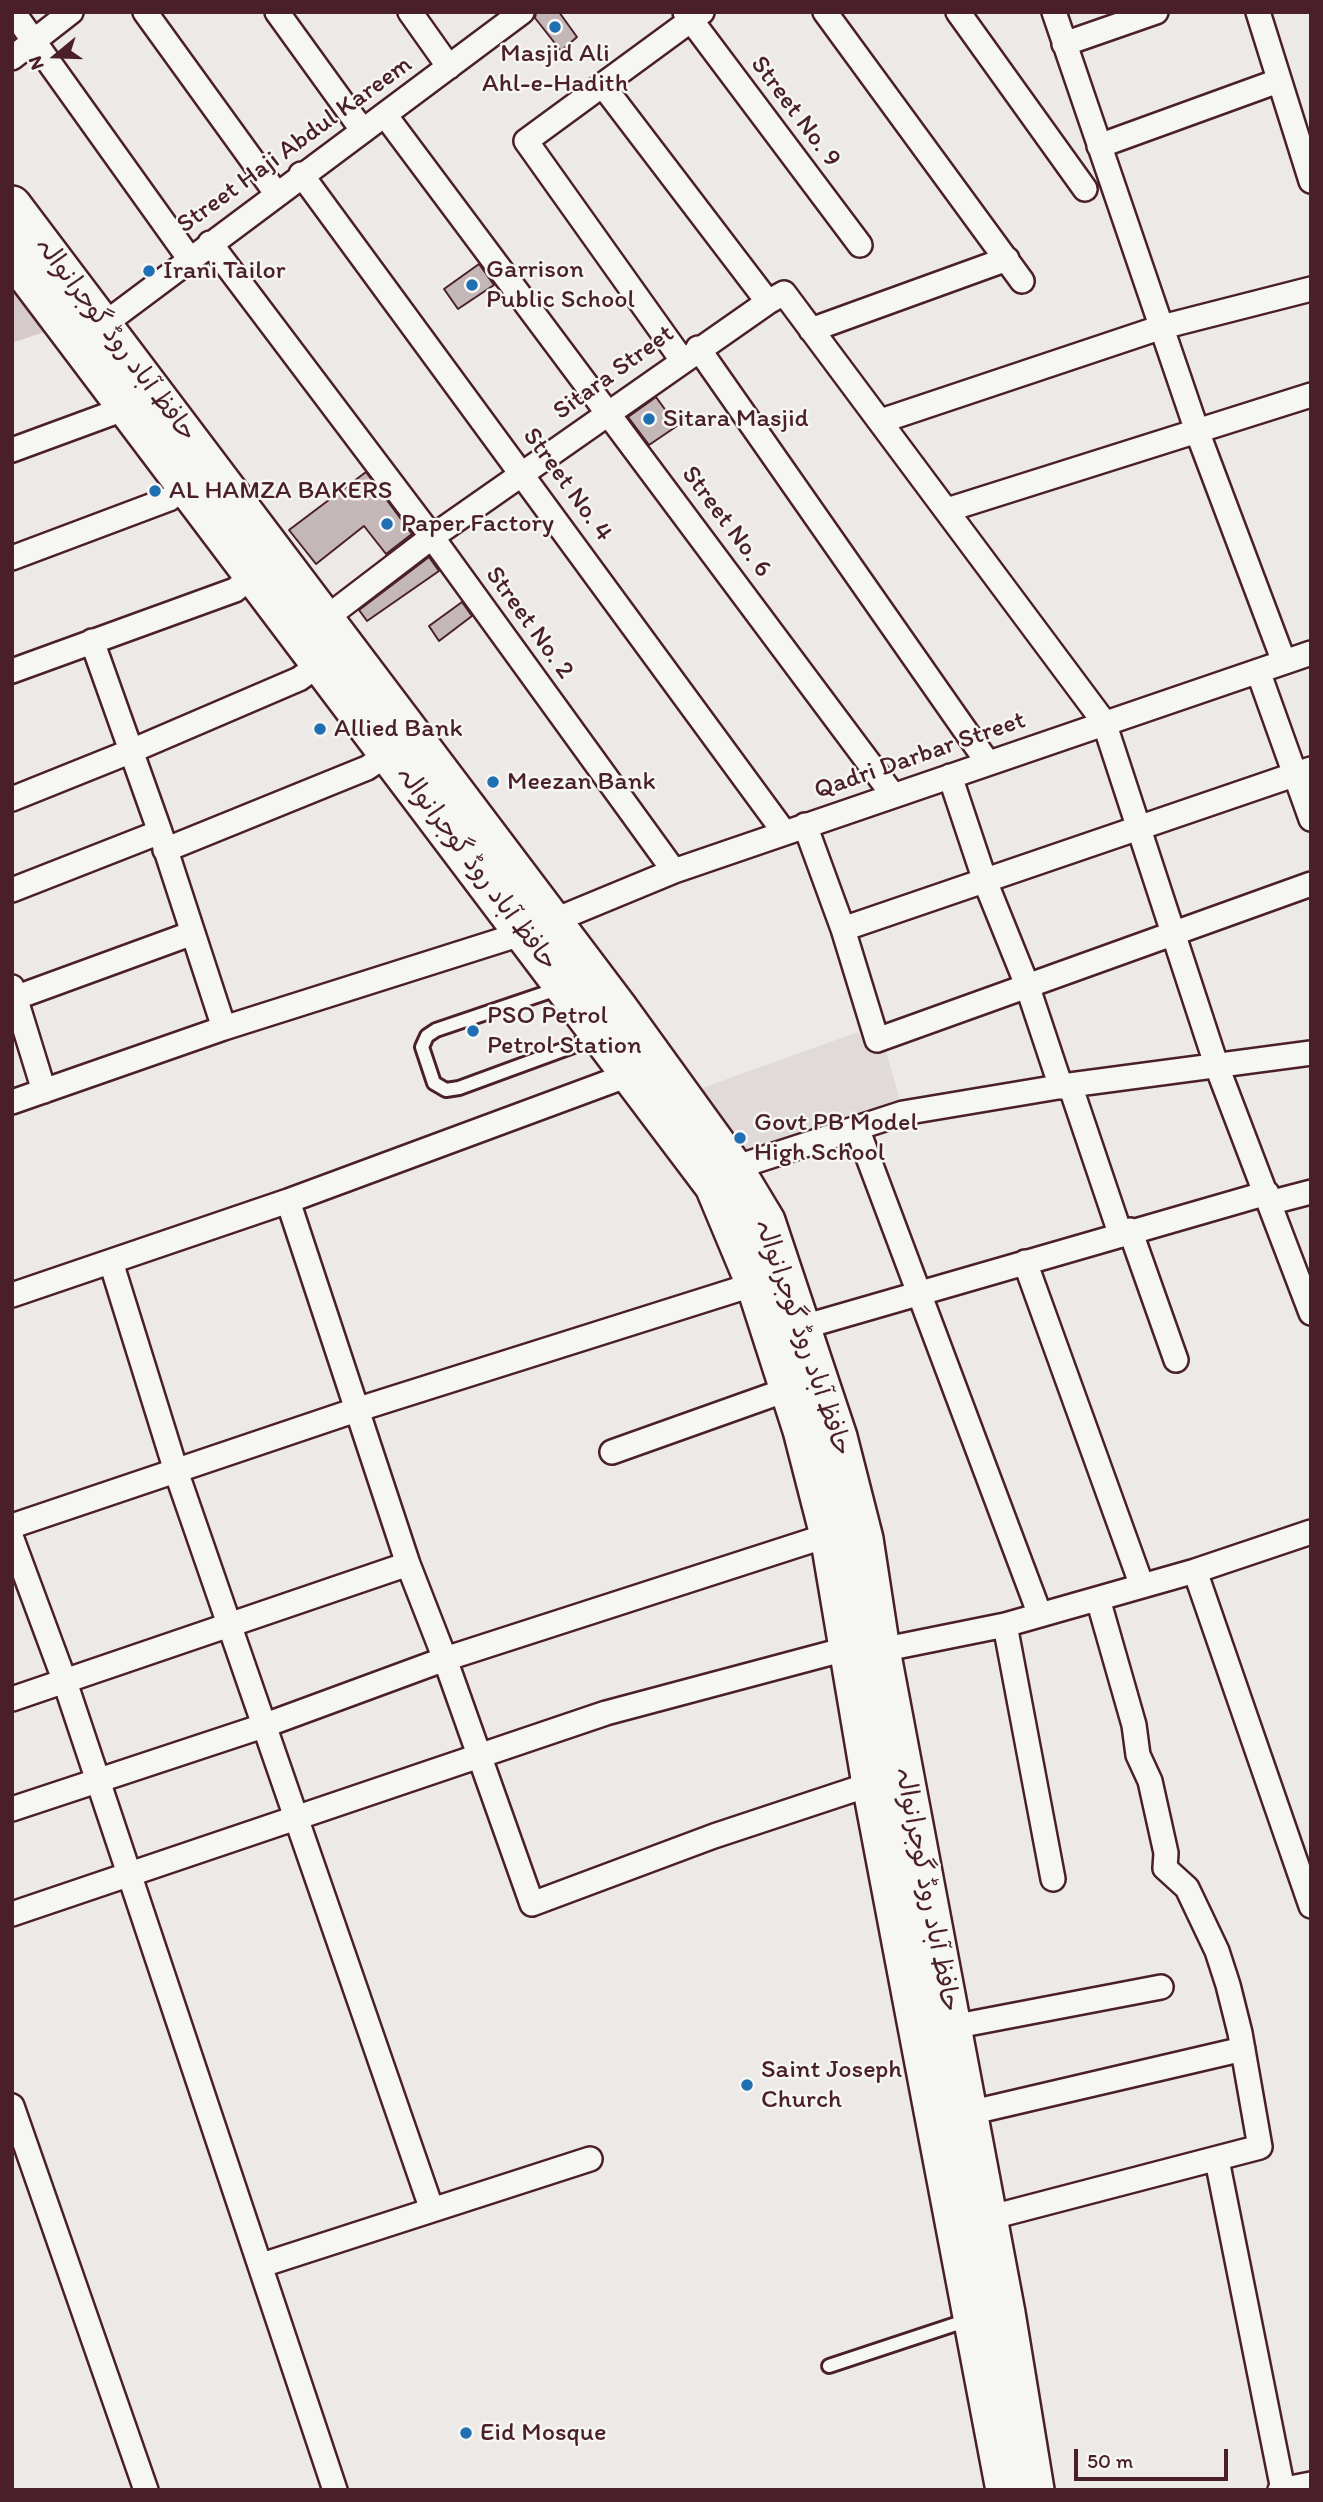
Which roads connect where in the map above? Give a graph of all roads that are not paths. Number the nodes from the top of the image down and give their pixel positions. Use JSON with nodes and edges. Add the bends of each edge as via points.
{"nodes":[{"id":1,"x":13,"y":12,"type":"edge"},
{"id":2,"x":71,"y":12,"type":"edge"},
{"id":3,"x":145,"y":12,"type":"edge"},
{"id":4,"x":276,"y":12,"type":"edge"},
{"id":5,"x":410,"y":12,"type":"edge"},
{"id":6,"x":522,"y":12,"type":"edge"},
{"id":7,"x":825,"y":12,"type":"edge"},
{"id":8,"x":958,"y":12,"type":"edge"},
{"id":9,"x":1054,"y":12,"type":"edge"},
{"id":10,"x":1156,"y":12,"type":"edge"},
{"id":11,"x":1258,"y":12,"type":"edge"},
{"id":12,"x":693,"y":15,"type":"edge"},
{"id":13,"x":33,"y":42,"type":"junction"},
{"id":14,"x":1064,"y":44,"type":"junction"},
{"id":15,"x":12,"y":58,"type":"edge"},
{"id":16,"x":449,"y":66,"type":"junction"},
{"id":17,"x":1278,"y":81,"type":"junction"},
{"id":18,"x":604,"y":87,"type":"junction"},
{"id":19,"x":385,"y":115,"type":"junction"},
{"id":20,"x":363,"y":131,"type":"junction"},
{"id":21,"x":1099,"y":146,"type":"junction"},
{"id":22,"x":301,"y":174,"type":"junction"},
{"id":23,"x":1310,"y":177,"type":"edge"},
{"id":24,"x":1085,"y":189,"type":"dead end"},
{"id":25,"x":276,"y":193,"type":"junction"},
{"id":26,"x":12,"y":205,"type":"edge"},
{"id":27,"x":210,"y":243,"type":"junction"},
{"id":28,"x":860,"y":245,"type":"dead end"},
{"id":29,"x":12,"y":256,"type":"edge"},
{"id":30,"x":189,"y":258,"type":"junction"},
{"id":31,"x":1007,"y":259,"type":"junction"},
{"id":32,"x":1022,"y":281,"type":"dead end"},
{"id":33,"x":1311,"y":289,"type":"edge"},
{"id":34,"x":768,"y":302,"type":"junction"},
{"id":35,"x":103,"y":325,"type":"junction"},
{"id":36,"x":1161,"y":327,"type":"junction"},
{"id":37,"x":811,"y":330,"type":"junction"},
{"id":38,"x":690,"y":354,"type":"junction"},
{"id":39,"x":1311,"y":395,"type":"edge"},
{"id":40,"x":129,"y":407,"type":"junction"},
{"id":41,"x":609,"y":412,"type":"junction"},
{"id":42,"x":881,"y":421,"type":"junction"},
{"id":43,"x":1197,"y":431,"type":"junction"},
{"id":44,"x":12,"y":450,"type":"edge"},
{"id":45,"x":523,"y":473,"type":"junction"},
{"id":46,"x":185,"y":487,"type":"junction"},
{"id":47,"x":947,"y":510,"type":"junction"},
{"id":48,"x":432,"y":537,"type":"junction"},
{"id":49,"x":12,"y":558,"type":"edge"},
{"id":50,"x":253,"y":575,"type":"junction"},
{"id":51,"x":326,"y":618,"type":"junction"},
{"id":52,"x":92,"y":641,"type":"junction"},
{"id":53,"x":1311,"y":653,"type":"edge"},
{"id":54,"x":1284,"y":662,"type":"junction"},
{"id":55,"x":320,"y":664,"type":"junction"},
{"id":56,"x":12,"y":671,"type":"edge"},
{"id":57,"x":1258,"y":671,"type":"junction"},
{"id":58,"x":1104,"y":722,"type":"junction"},
{"id":59,"x":129,"y":752,"type":"junction"},
{"id":60,"x":388,"y":754,"type":"junction"},
{"id":61,"x":988,"y":763,"type":"junction"},
{"id":62,"x":1303,"y":772,"type":"edge"},
{"id":63,"x":950,"y":776,"type":"junction"},
{"id":64,"x":893,"y":795,"type":"junction"},
{"id":65,"x":12,"y":799,"type":"edge"},
{"id":66,"x":1311,"y":819,"type":"edge"},
{"id":67,"x":795,"y":828,"type":"junction"},
{"id":68,"x":1139,"y":828,"type":"junction"},
{"id":69,"x":163,"y":841,"type":"junction"},
{"id":70,"x":674,"y":871,"type":"junction"},
{"id":71,"x":985,"y":881,"type":"junction"},
{"id":72,"x":1311,"y":884,"type":"edge"},
{"id":73,"x":12,"y":890,"type":"edge"},
{"id":74,"x":537,"y":927,"type":"junction"},
{"id":75,"x":843,"y":929,"type":"junction"},
{"id":76,"x":1174,"y":932,"type":"junction"},
{"id":77,"x":191,"y":934,"type":"junction"},
{"id":78,"x":1027,"y":985,"type":"junction"},
{"id":79,"x":566,"y":986,"type":"junction"},
{"id":80,"x":13,"y":994,"type":"edge"},
{"id":81,"x":223,"y":1028,"type":"junction"},
{"id":82,"x":602,"y":1036,"type":"junction"},
{"id":83,"x":1311,"y":1053,"type":"edge"},
{"id":84,"x":1216,"y":1064,"type":"junction"},
{"id":85,"x":631,"y":1074,"type":"junction"},
{"id":86,"x":1066,"y":1086,"type":"junction"},
{"id":87,"x":44,"y":1091,"type":"junction"},
{"id":88,"x":12,"y":1102,"type":"edge"},
{"id":89,"x":857,"y":1128,"type":"junction"},
{"id":90,"x":734,"y":1168,"type":"junction"},
{"id":91,"x":1311,"y":1192,"type":"edge"},
{"id":92,"x":1268,"y":1198,"type":"junction"},
{"id":93,"x":288,"y":1201,"type":"junction"},
{"id":94,"x":1125,"y":1232,"type":"junction"},
{"id":95,"x":111,"y":1262,"type":"junction"},
{"id":96,"x":1025,"y":1262,"type":"junction"},
{"id":97,"x":755,"y":1284,"type":"junction"},
{"id":98,"x":919,"y":1293,"type":"junction"},
{"id":99,"x":12,"y":1295,"type":"edge"},
{"id":100,"x":1311,"y":1313,"type":"edge"},
{"id":101,"x":803,"y":1327,"type":"junction"},
{"id":102,"x":1176,"y":1360,"type":"dead end"},
{"id":103,"x":789,"y":1389,"type":"junction"},
{"id":104,"x":356,"y":1410,"type":"junction"},
{"id":105,"x":612,"y":1452,"type":"dead end"},
{"id":106,"x":176,"y":1471,"type":"junction"},
{"id":107,"x":12,"y":1526,"type":"edge"},
{"id":108,"x":1311,"y":1532,"type":"edge"},
{"id":109,"x":829,"y":1535,"type":"junction"},
{"id":110,"x":12,"y":1539,"type":"edge"},
{"id":111,"x":408,"y":1564,"type":"junction"},
{"id":112,"x":1195,"y":1572,"type":"junction"},
{"id":113,"x":1142,"y":1586,"type":"junction"},
{"id":114,"x":1098,"y":1598,"type":"junction"},
{"id":115,"x":1040,"y":1615,"type":"junction"},
{"id":116,"x":228,"y":1624,"type":"junction"},
{"id":117,"x":1005,"y":1625,"type":"junction"},
{"id":118,"x":864,"y":1649,"type":"junction"},
{"id":119,"x":445,"y":1659,"type":"junction"},
{"id":120,"x":65,"y":1682,"type":"junction"},
{"id":121,"x":12,"y":1699,"type":"edge"},
{"id":122,"x":263,"y":1726,"type":"junction"},
{"id":123,"x":480,"y":1756,"type":"junction"},
{"id":124,"x":98,"y":1782,"type":"junction"},
{"id":125,"x":871,"y":1784,"type":"junction"},
{"id":126,"x":12,"y":1809,"type":"edge"},
{"id":127,"x":295,"y":1820,"type":"junction"},
{"id":128,"x":130,"y":1873,"type":"junction"},
{"id":129,"x":1053,"y":1879,"type":"dead end"},
{"id":130,"x":1311,"y":1906,"type":"edge"},
{"id":131,"x":12,"y":1914,"type":"edge"},
{"id":132,"x":1161,"y":1987,"type":"dead end"},
{"id":133,"x":952,"y":2027,"type":"junction"},
{"id":134,"x":1243,"y":2049,"type":"junction"},
{"id":135,"x":12,"y":2106,"type":"edge"},
{"id":136,"x":969,"y":2113,"type":"junction"},
{"id":137,"x":590,"y":2159,"type":"dead end"},
{"id":138,"x":1217,"y":2160,"type":"junction"},
{"id":139,"x":432,"y":2210,"type":"junction"},
{"id":140,"x":988,"y":2218,"type":"junction"},
{"id":141,"x":262,"y":2265,"type":"junction"},
{"id":142,"x":971,"y":2319,"type":"junction"},
{"id":143,"x":829,"y":2365,"type":"dead end"},
{"id":144,"x":1311,"y":2484,"type":"edge"},
{"id":145,"x":146,"y":2490,"type":"edge"},
{"id":146,"x":335,"y":2490,"type":"edge"},
{"id":147,"x":1005,"y":2490,"type":"edge"},
{"id":148,"x":1035,"y":2490,"type":"edge"},
{"id":149,"x":1282,"y":2490,"type":"edge"}],
"edges":[{"from":1,"to":13,"type":"street"},
{"from":2,"to":13,"type":"street"},
{"from":3,"to":25,"type":"street"},
{"from":4,"to":20,"type":"street"},
{"from":5,"to":16,"type":"street"},
{"from":6,"to":16,"type":"street","name":"Street Haji Abdul Kareem"},
{"from":7,"to":31,"type":"street"},
{"from":8,"to":24,"type":"street"},
{"from":9,"to":14,"type":"street"},
{"from":10,"to":14,"type":"street"},
{"from":11,"to":17,"type":"street"},
{"from":12,"to":18,"type":"street"},
{"from":12,"to":28,"type":"street","name":"Street No. 9"},
{"from":13,"to":15,"type":"street"},
{"from":13,"to":30,"type":"street"},
{"from":14,"to":21,"type":"street"},
{"from":16,"to":19,"type":"street","name":"Street Haji Abdul Kareem"},
{"from":17,"to":21,"type":"street"},
{"from":17,"to":23,"type":"street"},
{"from":18,"to":34,"type":"street"},
{"from":18,"to":38,"type":"street","via":[[526,141]]},
{"from":19,"to":20,"type":"street","name":"Street Haji Abdul Kareem"},
{"from":19,"to":41,"type":"street","name":"Street No. 6"},
{"from":20,"to":22,"type":"street","name":"Street Haji Abdul Kareem"},
{"from":21,"to":36,"type":"street"},
{"from":22,"to":25,"type":"street","name":"Street Haji Abdul Kareem"},
{"from":22,"to":45,"type":"street","name":"Street No. 4"},
{"from":25,"to":27,"type":"street","name":"Street Haji Abdul Kareem"},
{"from":26,"to":35,"type":"main road","name":"حافظ آباد روڈ گوجرانوالہ"},
{"from":27,"to":30,"type":"street","name":"Street Haji Abdul Kareem"},
{"from":27,"to":48,"type":"street","name":"Street No. 2"},
{"from":29,"to":40,"type":"main road","name":"حافظ آباد روڈ گوجرانوالہ"},
{"from":30,"to":35,"type":"street","name":"Street Haji Abdul Kareem"},
{"from":31,"to":32,"type":"street"},
{"from":31,"to":37,"type":"street"},
{"from":33,"to":36,"type":"street"},
{"from":34,"to":37,"type":"street","via":[[784,293]]},
{"from":34,"to":38,"type":"street","name":"Sitara Street"},
{"from":35,"to":51,"type":"main road","name":"حافظ آباد روڈ گوجرانوالہ"},
{"from":36,"to":42,"type":"street"},
{"from":36,"to":43,"type":"street"},
{"from":37,"to":42,"type":"street"},
{"from":38,"to":41,"type":"street","name":"Sitara Street"},
{"from":38,"to":61,"type":"street"},
{"from":39,"to":43,"type":"street"},
{"from":40,"to":44,"type":"street"},
{"from":40,"to":46,"type":"main road","name":"حافظ آباد روڈ گوجرانوالہ"},
{"from":41,"to":45,"type":"street","name":"Sitara Street"},
{"from":41,"to":64,"type":"street","name":"Street No. 6"},
{"from":42,"to":47,"type":"street"},
{"from":43,"to":47,"type":"street"},
{"from":43,"to":54,"type":"street"},
{"from":45,"to":48,"type":"street","name":"Sitara Street"},
{"from":45,"to":67,"type":"street","name":"Street No. 4"},
{"from":46,"to":49,"type":"street","via":[[169,499]]},
{"from":46,"to":50,"type":"main road","name":"حافظ آباد روڈ گوجرانوالہ"},
{"from":47,"to":58,"type":"street"},
{"from":48,"to":51,"type":"street","name":"Sitara Street"},
{"from":48,"to":70,"type":"street","name":"Street No. 2"},
{"from":50,"to":52,"type":"street","via":[[235,590]]},
{"from":50,"to":55,"type":"main road","name":"حافظ آباد روڈ گوجرانوالہ"},
{"from":51,"to":74,"type":"main road","name":"حافظ آباد روڈ گوجرانوالہ"},
{"from":52,"to":56,"type":"street"},
{"from":52,"to":59,"type":"street"},
{"from":53,"to":54,"type":"street","name":"Qadri Darbar Street"},
{"from":54,"to":57,"type":"street","name":"Qadri Darbar Street"},
{"from":55,"to":59,"type":"street","via":[[299,679]]},
{"from":55,"to":60,"type":"main road","name":"حافظ آباد روڈ گوجرانوالہ"},
{"from":57,"to":58,"type":"street","name":"Qadri Darbar Street"},
{"from":57,"to":62,"type":"street"},
{"from":58,"to":61,"type":"street","name":"Qadri Darbar Street"},
{"from":58,"to":68,"type":"street"},
{"from":59,"to":65,"type":"street"},
{"from":59,"to":69,"type":"street"},
{"from":60,"to":69,"type":"street","via":[[367,768]]},
{"from":60,"to":74,"type":"main road","name":"حافظ آباد روڈ گوجرانوالہ"},
{"from":61,"to":63,"type":"street","name":"Qadri Darbar Street"},
{"from":62,"to":66,"type":"street"},
{"from":62,"to":68,"type":"street"},
{"from":63,"to":64,"type":"street","name":"Qadri Darbar Street"},
{"from":63,"to":71,"type":"street"},
{"from":64,"to":67,"type":"street","name":"Qadri Darbar Street"},
{"from":67,"to":70,"type":"street","name":"Qadri Darbar Street"},
{"from":67,"to":75,"type":"street","name":"Street No. 4"},
{"from":68,"to":71,"type":"street"},
{"from":68,"to":76,"type":"street"},
{"from":69,"to":73,"type":"street"},
{"from":69,"to":77,"type":"street"},
{"from":70,"to":74,"type":"street","name":"Qadri Darbar Street"},
{"from":71,"to":75,"type":"street"},
{"from":71,"to":78,"type":"street"},
{"from":72,"to":76,"type":"street"},
{"from":74,"to":79,"type":"main road","name":"حافظ آباد روڈ گوجرانوالہ"},
{"from":74,"to":81,"type":"street","name":"Qadri Darbar Street"},
{"from":74,"to":90,"type":"main road","name":"حافظ آباد روڈ گوجرانوالہ","via":[[627,1019]]},
{"from":75,"to":78,"type":"street","name":"Street No. 4","via":[[877,1040]]},
{"from":76,"to":78,"type":"street"},
{"from":76,"to":84,"type":"street"},
{"from":77,"to":80,"type":"street"},
{"from":77,"to":81,"type":"street"},
{"from":78,"to":86,"type":"street"},
{"from":79,"to":82,"type":"main road","name":"حافظ آباد روڈ گوجرانوالہ"},
{"from":79,"to":82,"type":"lane","via":[[427,1036],[422,1047],[435,1083],[446,1090],[459,1088]]},
{"from":80,"to":87,"type":"street"},
{"from":81,"to":87,"type":"street","name":"Qadri Darbar Street"},
{"from":82,"to":85,"type":"main road","name":"حافظ آباد روڈ گوجرانوالہ"},
{"from":83,"to":84,"type":"street"},
{"from":84,"to":86,"type":"street"},
{"from":84,"to":92,"type":"street"},
{"from":85,"to":93,"type":"street"},
{"from":85,"to":97,"type":"main road","name":"حافظ آباد روڈ گوجرانوالہ","via":[[714,1186]]},
{"from":86,"to":89,"type":"street","via":[[903,1112]]},
{"from":86,"to":94,"type":"street"},
{"from":87,"to":88,"type":"street","name":"Qadri Darbar Street"},
{"from":89,"to":90,"type":"street"},
{"from":89,"to":98,"type":"street"},
{"from":90,"to":101,"type":"main road","name":"حافظ آباد روڈ گوجرانوالہ","via":[[766,1222]]},
{"from":91,"to":92,"type":"street"},
{"from":92,"to":94,"type":"street"},
{"from":92,"to":100,"type":"street"},
{"from":93,"to":95,"type":"street"},
{"from":93,"to":104,"type":"street"},
{"from":94,"to":96,"type":"street"},
{"from":94,"to":102,"type":"street"},
{"from":95,"to":99,"type":"street"},
{"from":95,"to":106,"type":"street"},
{"from":96,"to":98,"type":"street"},
{"from":96,"to":113,"type":"street"},
{"from":97,"to":103,"type":"main road","name":"حافظ آباد روڈ گوجرانوالہ"},
{"from":97,"to":104,"type":"street"},
{"from":98,"to":101,"type":"street"},
{"from":98,"to":115,"type":"street"},
{"from":101,"to":118,"type":"main road","name":"حافظ آباد روڈ گوجرانوالہ","via":[[864,1539]]},
{"from":103,"to":105,"type":"street"},
{"from":103,"to":109,"type":"main road","name":"حافظ آباد روڈ گوجرانوالہ"},
{"from":104,"to":106,"type":"street"},
{"from":104,"to":111,"type":"street"},
{"from":106,"to":107,"type":"street"},
{"from":106,"to":116,"type":"street"},
{"from":108,"to":112,"type":"street"},
{"from":109,"to":118,"type":"main road","name":"حافظ آباد روڈ گوجرانوالہ"},
{"from":109,"to":119,"type":"street"},
{"from":110,"to":120,"type":"street"},
{"from":111,"to":116,"type":"street"},
{"from":111,"to":119,"type":"street"},
{"from":112,"to":113,"type":"street"},
{"from":112,"to":130,"type":"street"},
{"from":113,"to":114,"type":"street"},
{"from":114,"to":115,"type":"street"},
{"from":114,"to":134,"type":"street","via":[[1138,1755],[1150,1781],[1166,1853],[1165,1868],[1187,1888],[1217,1951]]},
{"from":115,"to":117,"type":"street"},
{"from":116,"to":120,"type":"street"},
{"from":116,"to":122,"type":"street"},
{"from":117,"to":118,"type":"street"},
{"from":117,"to":129,"type":"street"},
{"from":118,"to":123,"type":"street","via":[[606,1713]]},
{"from":118,"to":125,"type":"main road","name":"حافظ آباد روڈ گوجرانوالہ"},
{"from":118,"to":133,"type":"main road","name":"حافظ آباد روڈ گوجرانوالہ"},
{"from":119,"to":122,"type":"street"},
{"from":119,"to":123,"type":"street"},
{"from":120,"to":121,"type":"street"},
{"from":120,"to":124,"type":"street"},
{"from":122,"to":124,"type":"street"},
{"from":122,"to":127,"type":"street"},
{"from":123,"to":125,"type":"street","via":[[532,1903]]},
{"from":123,"to":127,"type":"street"},
{"from":124,"to":126,"type":"street"},
{"from":124,"to":128,"type":"street"},
{"from":125,"to":142,"type":"main road","name":"حافظ آباد روڈ گوجرانوالہ"},
{"from":127,"to":128,"type":"street"},
{"from":127,"to":139,"type":"street"},
{"from":128,"to":131,"type":"street"},
{"from":128,"to":141,"type":"street"},
{"from":132,"to":133,"type":"street"},
{"from":133,"to":136,"type":"main road","name":"حافظ آباد روڈ گوجرانوالہ"},
{"from":134,"to":136,"type":"street"},
{"from":134,"to":138,"type":"street","via":[[1260,2147]]},
{"from":135,"to":145,"type":"street"},
{"from":136,"to":140,"type":"main road","name":"حافظ آباد روڈ گوجرانوالہ"},
{"from":137,"to":139,"type":"street"},
{"from":138,"to":140,"type":"street"},
{"from":138,"to":149,"type":"street"},
{"from":139,"to":141,"type":"street"},
{"from":140,"to":148,"type":"main road","name":"حافظ آباد روڈ گوجرانوالہ"},
{"from":141,"to":146,"type":"street"},
{"from":142,"to":143,"type":"lane"},
{"from":142,"to":147,"type":"main road","name":"حافظ آباد روڈ گوجرانوالہ"},
{"from":144,"to":149,"type":"street"}]}
